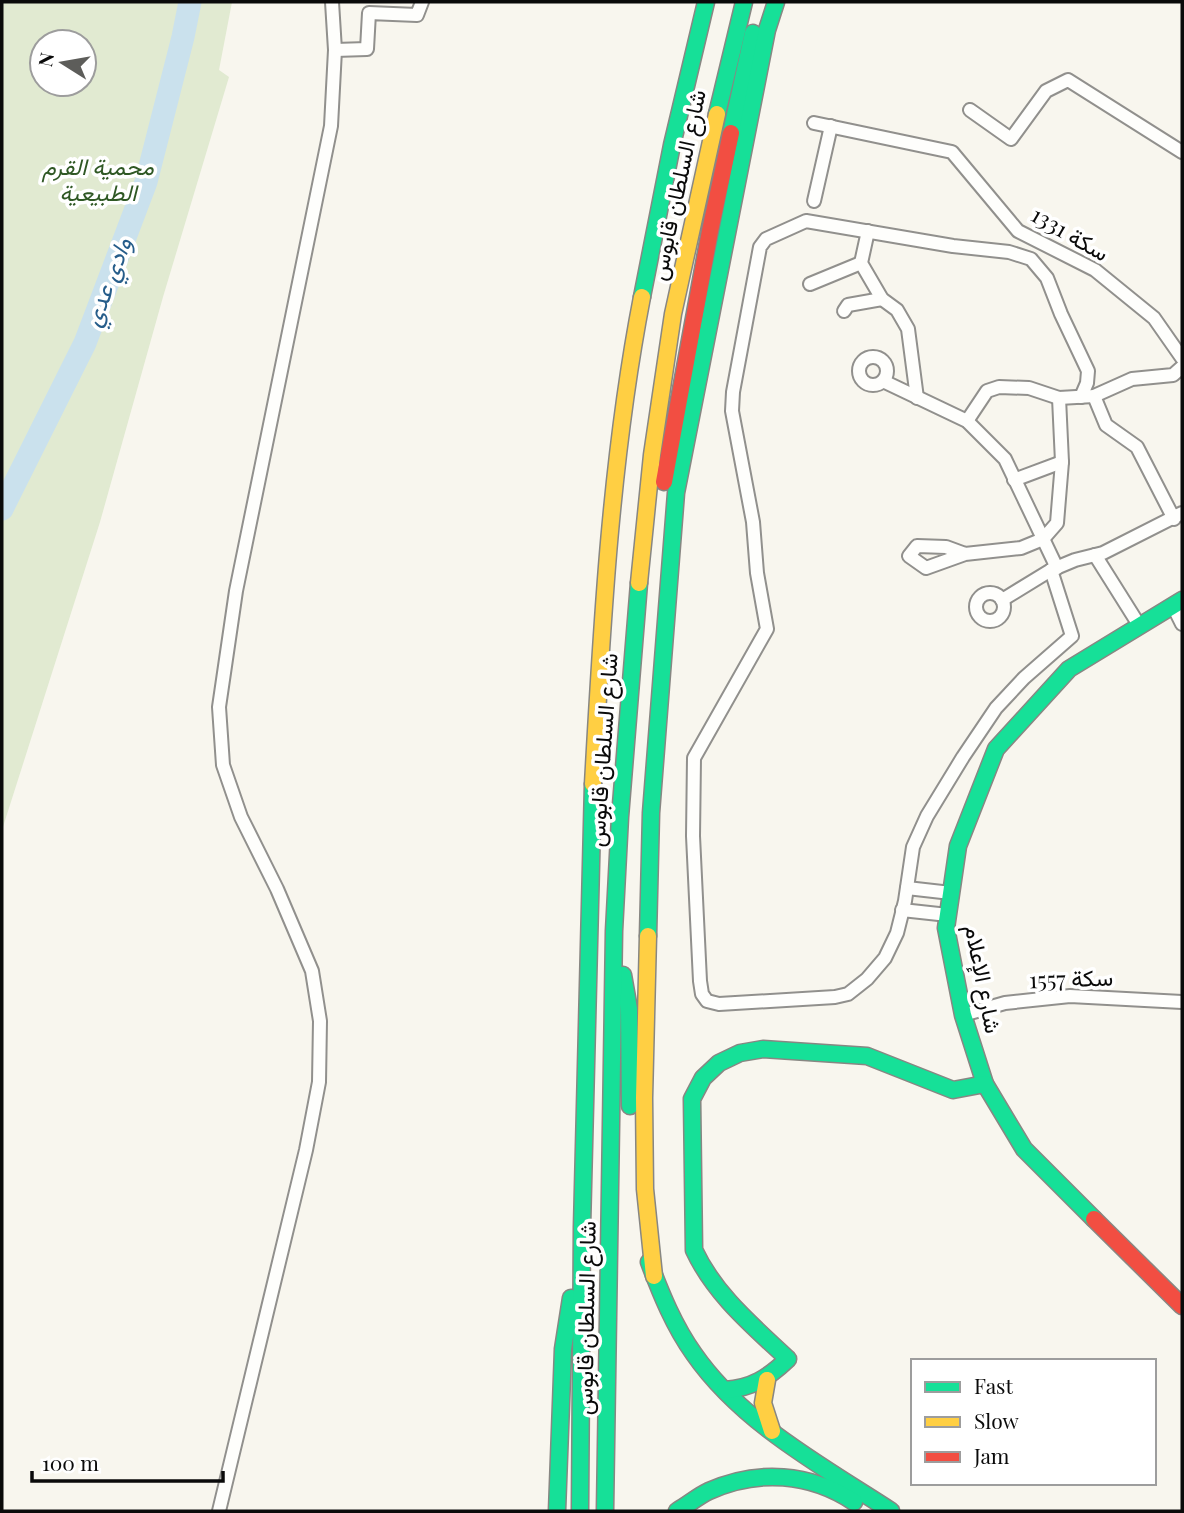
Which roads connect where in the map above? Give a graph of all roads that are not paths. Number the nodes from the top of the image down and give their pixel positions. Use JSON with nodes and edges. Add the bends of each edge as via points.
{"nodes":[{"id":1,"x":332,"y":2,"type":"edge"},
{"id":2,"x":422,"y":2,"type":"edge"},
{"id":3,"x":706,"y":2,"type":"edge"},
{"id":4,"x":744,"y":2,"type":"edge"},
{"id":5,"x":761,"y":2,"type":"edge"},
{"id":6,"x":776,"y":2,"type":"edge"},
{"id":7,"x":335,"y":50,"type":"junction"},
{"id":8,"x":970,"y":110,"type":"dead end"},
{"id":9,"x":814,"y":123,"type":"dead end"},
{"id":10,"x":831,"y":126,"type":"junction"},
{"id":11,"x":1182,"y":152,"type":"edge"},
{"id":12,"x":814,"y":201,"type":"dead end"},
{"id":13,"x":868,"y":231,"type":"junction"},
{"id":14,"x":861,"y":263,"type":"junction"},
{"id":15,"x":810,"y":284,"type":"dead end"},
{"id":16,"x":882,"y":299,"type":"junction"},
{"id":17,"x":844,"y":311,"type":"dead end"},
{"id":18,"x":1182,"y":358,"type":"edge"},
{"id":19,"x":1182,"y":367,"type":"edge"},
{"id":20,"x":883,"y":381,"type":"dead end"},
{"id":21,"x":1087,"y":397,"type":"junction"},
{"id":22,"x":917,"y":398,"type":"junction"},
{"id":23,"x":1059,"y":398,"type":"junction"},
{"id":24,"x":967,"y":421,"type":"junction"},
{"id":25,"x":1062,"y":462,"type":"junction"},
{"id":26,"x":1014,"y":480,"type":"junction"},
{"id":27,"x":1178,"y":516,"type":"edge"},
{"id":28,"x":1043,"y":539,"type":"junction"},
{"id":29,"x":965,"y":554,"type":"dead end"},
{"id":30,"x":1095,"y":555,"type":"junction"},
{"id":31,"x":1054,"y":569,"type":"junction"},
{"id":32,"x":1002,"y":600,"type":"dead end"},
{"id":33,"x":1177,"y":603,"type":"edge"},
{"id":34,"x":1182,"y":624,"type":"edge"},
{"id":35,"x":1139,"y":625,"type":"junction"},
{"id":36,"x":631,"y":667,"type":"junction"},
{"id":37,"x":906,"y":888,"type":"junction"},
{"id":38,"x":951,"y":893,"type":"junction"},
{"id":39,"x":902,"y":910,"type":"junction"},
{"id":40,"x":948,"y":915,"type":"junction"},
{"id":41,"x":614,"y":931,"type":"junction"},
{"id":42,"x":1182,"y":1002,"type":"edge"},
{"id":43,"x":963,"y":1015,"type":"junction"},
{"id":44,"x":985,"y":1084,"type":"junction"},
{"id":45,"x":582,"y":1227,"type":"junction"},
{"id":46,"x":654,"y":1276,"type":"junction"},
{"id":47,"x":1182,"y":1306,"type":"edge"},
{"id":48,"x":766,"y":1380,"type":"junction"},
{"id":49,"x":725,"y":1390,"type":"junction"},
{"id":50,"x":772,"y":1431,"type":"junction"},
{"id":51,"x":219,"y":1511,"type":"edge"},
{"id":52,"x":557,"y":1511,"type":"edge"},
{"id":53,"x":580,"y":1511,"type":"edge"},
{"id":54,"x":606,"y":1511,"type":"edge"},
{"id":55,"x":677,"y":1511,"type":"edge"},
{"id":56,"x":866,"y":1511,"type":"edge"},
{"id":57,"x":891,"y":1511,"type":"edge"}],
"edges":[{"from":1,"to":7,"type":"street"},
{"from":2,"to":7,"type":"street","via":[[417,16],[369,13],[367,49]]},
{"from":3,"to":45,"type":"main road","name":"شارع السلطان قابوس","via":[[635,334],[619,451],[601,631],[590,831]]},
{"from":4,"to":36,"type":"main road","name":"شارع السلطان قابوس","via":[[673,314],[652,455]]},
{"from":5,"to":36,"type":"main road","via":[[708,244]]},
{"from":6,"to":46,"type":"main road","via":[[676,493],[651,813],[644,1098],[645,1189]]},
{"from":7,"to":51,"type":"street","via":[[331,126],[236,591],[219,707],[223,765],[241,817],[312,971],[320,1021],[319,1082]]},
{"from":8,"to":11,"type":"street","via":[[1011,139],[1046,91],[1068,80]]},
{"from":9,"to":10,"type":"street","name":"سكة 1331"},
{"from":10,"to":12,"type":"street"},
{"from":10,"to":18,"type":"street","name":"سكة 1331","via":[[952,152],[1018,230],[1094,270],[1154,318]]},
{"from":13,"to":14,"type":"street"},
{"from":13,"to":21,"type":"street","via":[[1031,259],[1047,278],[1088,371]]},
{"from":13,"to":39,"type":"street","via":[[806,221],[766,239],[755,267],[732,411],[767,629],[694,758],[693,836],[702,994],[719,1004],[848,994],[885,958]]},
{"from":14,"to":15,"type":"street"},
{"from":14,"to":16,"type":"street"},
{"from":16,"to":17,"type":"street","via":[[848,305]]},
{"from":16,"to":22,"type":"street","via":[[897,310],[908,330]]},
{"from":19,"to":21,"type":"street","via":[[1173,376],[1132,379]]},
{"from":20,"to":22,"type":"street"},
{"from":21,"to":23,"type":"street"},
{"from":21,"to":27,"type":"street","via":[[1106,425],[1137,447]]},
{"from":22,"to":24,"type":"street"},
{"from":23,"to":24,"type":"street","via":[[1029,388],[999,387],[987,391]]},
{"from":23,"to":25,"type":"street"},
{"from":24,"to":26,"type":"street","via":[[1004,459]]},
{"from":25,"to":26,"type":"street"},
{"from":25,"to":28,"type":"street","via":[[1057,523]]},
{"from":26,"to":28,"type":"street"},
{"from":27,"to":30,"type":"street"},
{"from":28,"to":29,"type":"street","via":[[1021,548]]},
{"from":28,"to":31,"type":"street"},
{"from":30,"to":31,"type":"street"},
{"from":30,"to":35,"type":"street"},
{"from":31,"to":32,"type":"street"},
{"from":31,"to":37,"type":"street","via":[[1072,636],[996,708],[962,757],[913,847]]},
{"from":33,"to":34,"type":"street"},
{"from":33,"to":35,"type":"main road","name":"شارع الإعلام"},
{"from":35,"to":38,"type":"main road","name":"شارع الإعلام","via":[[1069,669],[996,749],[958,846]]},
{"from":36,"to":41,"type":"main road","name":"شارع السلطان قابوس"},
{"from":37,"to":38,"type":"street"},
{"from":37,"to":39,"type":"street"},
{"from":38,"to":40,"type":"main road","name":"شارع الإعلام"},
{"from":39,"to":40,"type":"street"},
{"from":40,"to":43,"type":"main road","name":"شارع الإعلام","via":[[946,928]]},
{"from":41,"to":46,"type":"main road","via":[[629,1009],[633,1206]]},
{"from":41,"to":54,"type":"main road","name":"شارع السلطان قابوس"},
{"from":42,"to":43,"type":"street","name":"سكة 1557","via":[[1070,996],[1005,1003]]},
{"from":43,"to":44,"type":"main road","name":"شارع الإعلام"},
{"from":44,"to":47,"type":"main road","name":"شارع الإعلام","via":[[1024,1149]]},
{"from":44,"to":48,"type":"main road","via":[[953,1090],[867,1056],[763,1049],[737,1053],[705,1074],[692,1099],[694,1250],[715,1288],[788,1359]]},
{"from":45,"to":52,"type":"main road","via":[[563,1349]]},
{"from":45,"to":53,"type":"main road","name":"شارع السلطان قابوس"},
{"from":46,"to":49,"type":"main road","via":[[695,1355]]},
{"from":48,"to":49,"type":"main road"},
{"from":48,"to":50,"type":"main road","via":[[764,1403]]},
{"from":49,"to":50,"type":"main road"},
{"from":50,"to":57,"type":"main road"},
{"from":55,"to":56,"type":"main road","via":[[710,1490],[746,1478],[778,1476],[824,1485]]}]}
